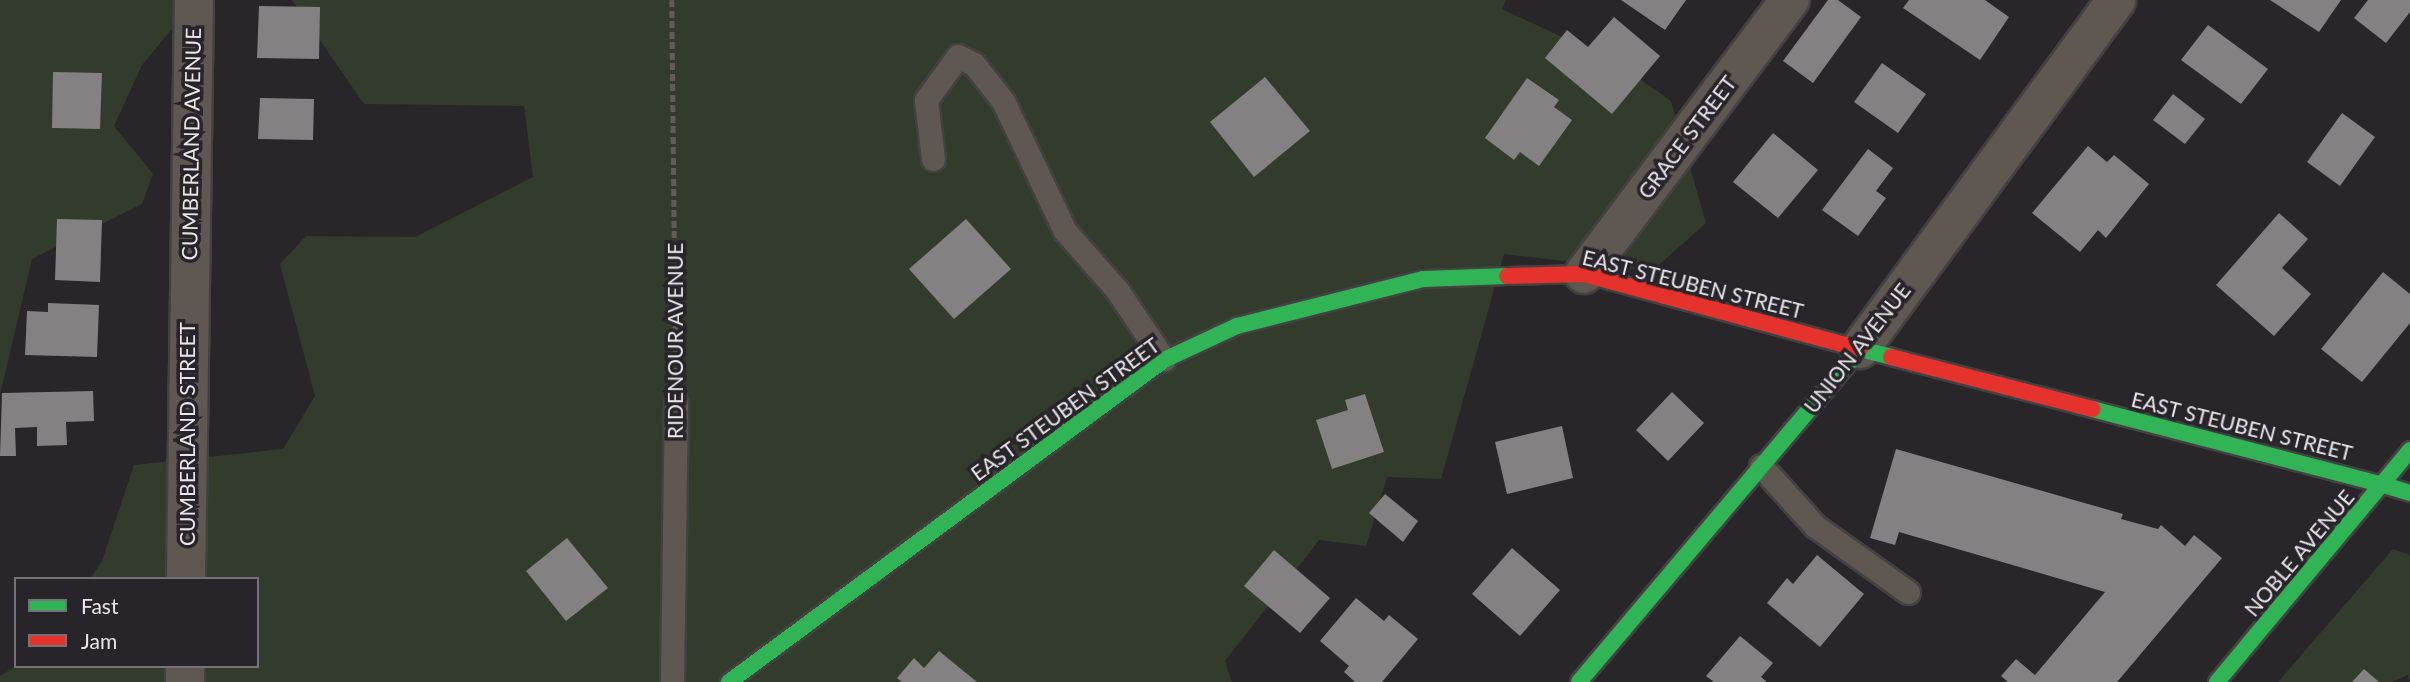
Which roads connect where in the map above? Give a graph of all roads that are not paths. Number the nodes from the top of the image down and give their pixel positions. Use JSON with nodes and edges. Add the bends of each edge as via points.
{"nodes":[{"id":1,"x":194,"y":0,"type":"edge"},
{"id":2,"x":1790,"y":0,"type":"edge"},
{"id":3,"x":2116,"y":0,"type":"edge"},
{"id":4,"x":933,"y":159,"type":"dead end"},
{"id":5,"x":1584,"y":274,"type":"junction"},
{"id":6,"x":188,"y":289,"type":"joint"},
{"id":7,"x":1860,"y":349,"type":"junction"},
{"id":8,"x":1164,"y":360,"type":"junction"},
{"id":9,"x":676,"y":404,"type":"road end"},
{"id":10,"x":2410,"y":450,"type":"edge"},
{"id":11,"x":1761,"y":466,"type":"junction"},
{"id":12,"x":2384,"y":485,"type":"junction"},
{"id":13,"x":2410,"y":494,"type":"edge"},
{"id":14,"x":186,"y":577,"type":"edge"},
{"id":15,"x":1908,"y":592,"type":"dead end"},
{"id":16,"x":672,"y":682,"type":"edge"},
{"id":17,"x":729,"y":682,"type":"edge"},
{"id":18,"x":1579,"y":682,"type":"edge"},
{"id":19,"x":2217,"y":682,"type":"edge"}],
"edges":[{"from":1,"to":6,"type":"street","name":"CUMBERLAND AVENUE"},
{"from":2,"to":5,"type":"street","name":"GRACE STREET"},
{"from":3,"to":7,"type":"street","name":"UNION AVENUE"},
{"from":4,"to":8,"type":"lane","via":[[926,100],[958,56],[974,64],[1003,101],[1065,231],[1117,290]]},
{"from":5,"to":7,"type":"main road","name":"EAST STEUBEN STREET"},
{"from":5,"to":8,"type":"main road","name":"EAST STEUBEN STREET","via":[[1423,279],[1237,326]]},
{"from":6,"to":14,"type":"street","name":"CUMBERLAND STREET"},
{"from":7,"to":11,"type":"main road","name":"UNION AVENUE"},
{"from":7,"to":12,"type":"main road","name":"EAST STEUBEN STREET"},
{"from":8,"to":17,"type":"main road","name":"EAST STEUBEN STREET"},
{"from":9,"to":16,"type":"lane","name":"RIDENOUR AVENUE"},
{"from":10,"to":12,"type":"main road","name":"NOBLE AVENUE"},
{"from":11,"to":15,"type":"lane","via":[[1815,526]]},
{"from":11,"to":18,"type":"main road","name":"UNION AVENUE"},
{"from":12,"to":13,"type":"main road","name":"EAST STEUBEN STREET"},
{"from":12,"to":19,"type":"main road","name":"NOBLE AVENUE"}]}
